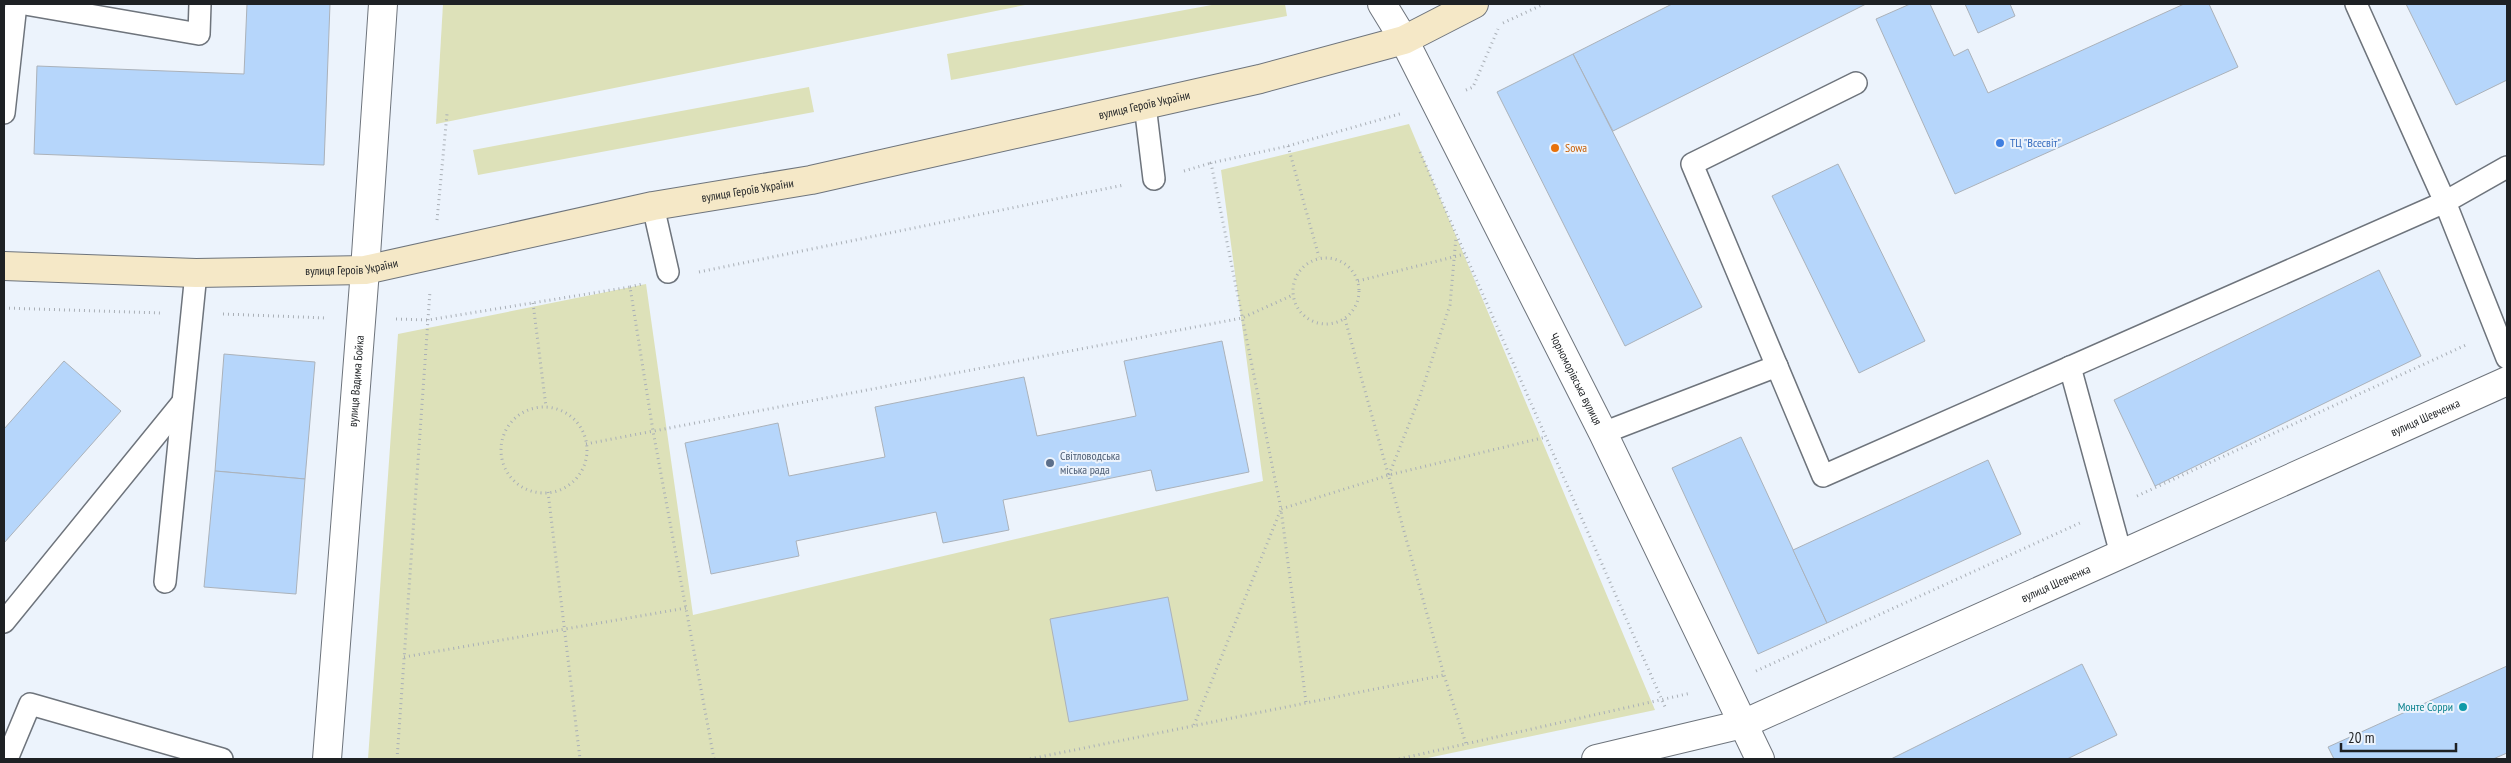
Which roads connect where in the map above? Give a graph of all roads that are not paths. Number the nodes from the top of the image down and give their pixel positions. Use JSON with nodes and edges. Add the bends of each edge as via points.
{"nodes":[{"id":1,"x":16,"y":4,"type":"edge"},
{"id":2,"x":25,"y":4,"type":"edge"},
{"id":3,"x":200,"y":4,"type":"edge"},
{"id":4,"x":383,"y":4,"type":"edge"},
{"id":5,"x":1382,"y":4,"type":"edge"},
{"id":6,"x":1474,"y":4,"type":"edge"},
{"id":7,"x":2356,"y":4,"type":"edge"},
{"id":8,"x":1404,"y":40,"type":"junction"},
{"id":9,"x":1856,"y":83,"type":"dead end"},
{"id":10,"x":1146,"y":105,"type":"junction"},
{"id":11,"x":4,"y":113,"type":"edge"},
{"id":12,"x":2507,"y":167,"type":"edge"},
{"id":13,"x":1154,"y":178,"type":"road end"},
{"id":14,"x":2445,"y":202,"type":"junction"},
{"id":15,"x":653,"y":206,"type":"junction"},
{"id":16,"x":4,"y":266,"type":"edge"},
{"id":17,"x":365,"y":270,"type":"junction"},
{"id":18,"x":668,"y":272,"type":"dead end"},
{"id":19,"x":196,"y":273,"type":"junction"},
{"id":20,"x":2507,"y":358,"type":"edge"},
{"id":21,"x":1777,"y":366,"type":"junction"},
{"id":22,"x":2070,"y":367,"type":"junction"},
{"id":23,"x":2507,"y":382,"type":"edge"},
{"id":24,"x":182,"y":403,"type":"junction"},
{"id":25,"x":1603,"y":433,"type":"junction"},
{"id":26,"x":2121,"y":554,"type":"junction"},
{"id":27,"x":164,"y":582,"type":"dead end"},
{"id":28,"x":4,"y":622,"type":"edge"},
{"id":29,"x":1743,"y":724,"type":"junction"},
{"id":30,"x":7,"y":759,"type":"edge"},
{"id":31,"x":222,"y":759,"type":"edge"},
{"id":32,"x":328,"y":759,"type":"edge"},
{"id":33,"x":1596,"y":759,"type":"edge"},
{"id":34,"x":1760,"y":759,"type":"edge"}],
"edges":[{"from":1,"to":11,"type":"lane"},
{"from":2,"to":3,"type":"lane","via":[[199,34]]},
{"from":4,"to":17,"type":"street","name":"вулиця Вадима Бойка"},
{"from":5,"to":8,"type":"street","name":"Чорноморівська вулиця"},
{"from":6,"to":8,"type":"main road","name":"вулиця Героїв України"},
{"from":7,"to":14,"type":"lane"},
{"from":8,"to":10,"type":"main road","name":"вулиця Героїв України","via":[[1260,79]]},
{"from":8,"to":25,"type":"street","name":"Чорноморівська вулиця"},
{"from":9,"to":21,"type":"lane","via":[[1692,164]]},
{"from":10,"to":13,"type":"lane"},
{"from":10,"to":15,"type":"main road","name":"вулиця Героїв України","via":[[811,180]]},
{"from":12,"to":14,"type":"lane"},
{"from":14,"to":20,"type":"lane"},
{"from":14,"to":22,"type":"lane"},
{"from":15,"to":17,"type":"main road","name":"вулиця Героїв України"},
{"from":15,"to":18,"type":"lane"},
{"from":16,"to":19,"type":"main road","name":"вулиця Героїв України"},
{"from":17,"to":19,"type":"main road","name":"вулиця Героїв України"},
{"from":17,"to":32,"type":"street","name":"вулиця Вадима Бойка"},
{"from":19,"to":24,"type":"lane"},
{"from":21,"to":22,"type":"lane","via":[[1823,476]]},
{"from":21,"to":25,"type":"lane"},
{"from":22,"to":26,"type":"lane"},
{"from":23,"to":26,"type":"street","name":"вулиця Шевченка"},
{"from":24,"to":27,"type":"lane"},
{"from":24,"to":28,"type":"lane"},
{"from":25,"to":29,"type":"street","name":"Чорноморівська вулиця"},
{"from":26,"to":29,"type":"street","name":"вулиця Шевченка"},
{"from":29,"to":33,"type":"street","name":"вулиця Шевченка"},
{"from":29,"to":34,"type":"street","name":"Чорноморівська вулиця"},
{"from":30,"to":31,"type":"lane","via":[[30,704]]}]}
